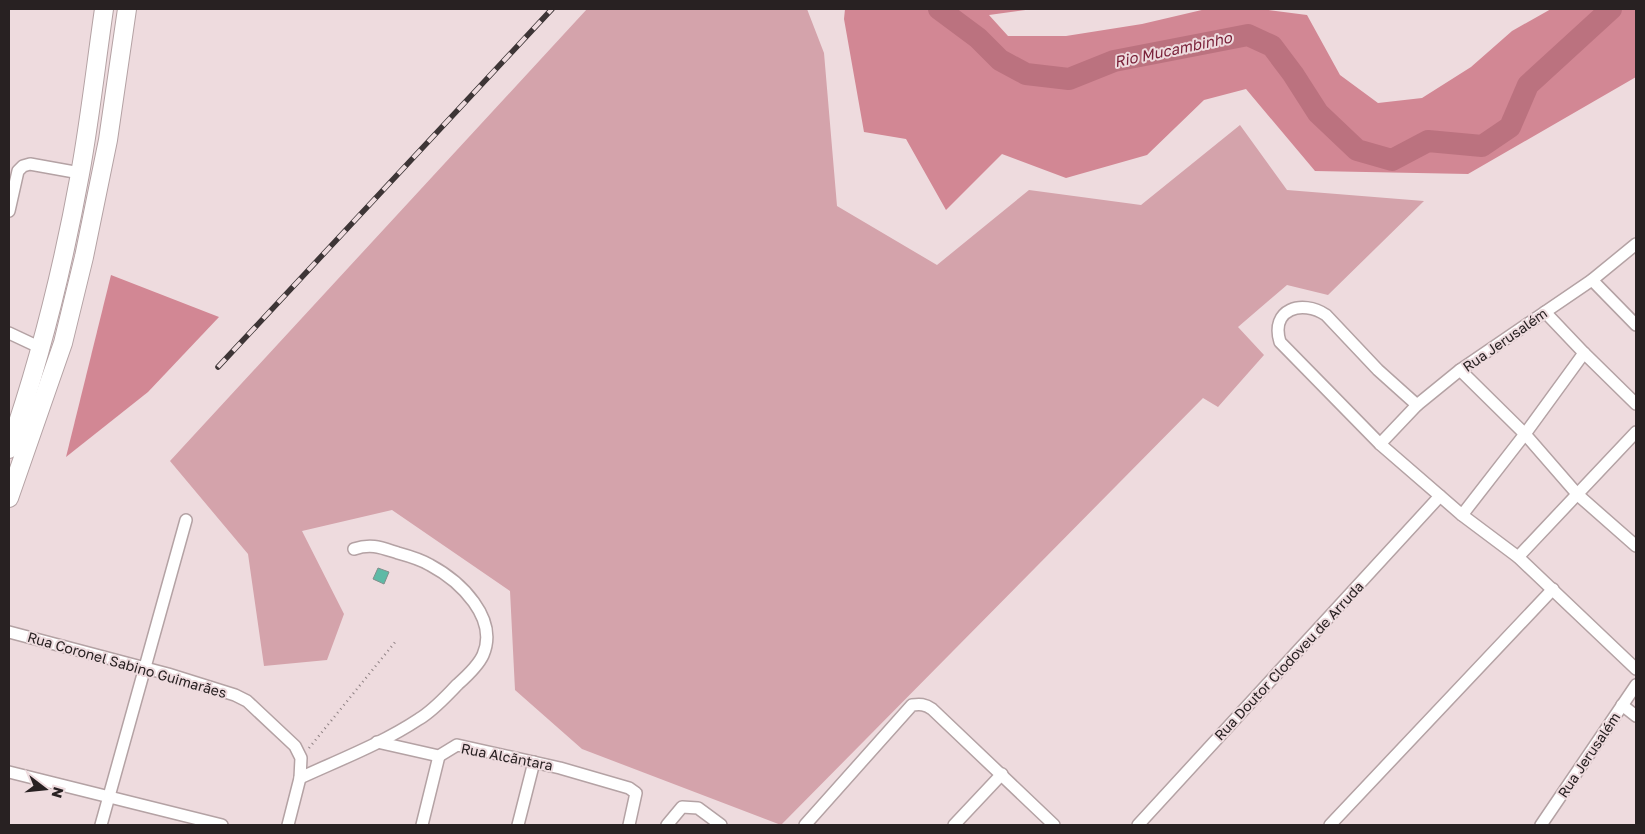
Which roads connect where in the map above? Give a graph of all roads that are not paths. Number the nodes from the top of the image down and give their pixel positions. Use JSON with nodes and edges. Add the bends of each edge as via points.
{"nodes":[{"id":1,"x":104,"y":9,"type":"edge"},
{"id":2,"x":127,"y":9,"type":"edge"},
{"id":3,"x":80,"y":173,"type":"junction"},
{"id":4,"x":9,"y":211,"type":"edge"},
{"id":5,"x":1636,"y":244,"type":"edge"},
{"id":6,"x":1592,"y":280,"type":"junction"},
{"id":7,"x":1545,"y":312,"type":"junction"},
{"id":8,"x":1636,"y":325,"type":"edge"},
{"id":9,"x":9,"y":333,"type":"edge"},
{"id":10,"x":41,"y":348,"type":"junction"},
{"id":11,"x":1584,"y":353,"type":"junction"},
{"id":12,"x":1460,"y":370,"type":"junction"},
{"id":13,"x":1636,"y":404,"type":"edge"},
{"id":14,"x":1417,"y":405,"type":"junction"},
{"id":15,"x":1636,"y":432,"type":"edge"},
{"id":16,"x":1525,"y":434,"type":"junction"},
{"id":17,"x":1380,"y":444,"type":"junction"},
{"id":18,"x":9,"y":449,"type":"edge"},
{"id":19,"x":1578,"y":495,"type":"junction"},
{"id":20,"x":1440,"y":496,"type":"junction"},
{"id":21,"x":9,"y":498,"type":"edge"},
{"id":22,"x":1462,"y":515,"type":"junction"},
{"id":23,"x":186,"y":520,"type":"dead end"},
{"id":24,"x":1636,"y":546,"type":"edge"},
{"id":25,"x":354,"y":549,"type":"dead end"},
{"id":26,"x":1518,"y":557,"type":"junction"},
{"id":27,"x":1553,"y":589,"type":"junction"},
{"id":28,"x":9,"y":632,"type":"edge"},
{"id":29,"x":145,"y":668,"type":"junction"},
{"id":30,"x":1636,"y":669,"type":"edge"},
{"id":31,"x":1636,"y":685,"type":"edge"},
{"id":32,"x":1622,"y":705,"type":"junction"},
{"id":33,"x":1636,"y":716,"type":"edge"},
{"id":34,"x":377,"y":742,"type":"junction"},
{"id":35,"x":439,"y":756,"type":"junction"},
{"id":36,"x":534,"y":762,"type":"junction"},
{"id":37,"x":9,"y":772,"type":"edge"},
{"id":38,"x":1002,"y":774,"type":"junction"},
{"id":39,"x":300,"y":778,"type":"junction"},
{"id":40,"x":108,"y":797,"type":"junction"},
{"id":41,"x":101,"y":825,"type":"edge"},
{"id":42,"x":222,"y":825,"type":"edge"},
{"id":43,"x":288,"y":825,"type":"edge"},
{"id":44,"x":422,"y":825,"type":"edge"},
{"id":45,"x":518,"y":825,"type":"edge"},
{"id":46,"x":629,"y":825,"type":"edge"},
{"id":47,"x":667,"y":825,"type":"edge"},
{"id":48,"x":721,"y":825,"type":"edge"},
{"id":49,"x":805,"y":825,"type":"edge"},
{"id":50,"x":954,"y":825,"type":"edge"},
{"id":51,"x":1054,"y":825,"type":"edge"},
{"id":52,"x":1138,"y":825,"type":"edge"},
{"id":53,"x":1330,"y":825,"type":"edge"},
{"id":54,"x":1541,"y":825,"type":"edge"}],
"edges":[{"from":1,"to":3,"type":"main road"},
{"from":2,"to":21,"type":"main road","via":[[108,140],[84,257],[63,343]]},
{"from":3,"to":4,"type":"street","via":[[30,164],[23,166],[18,171]]},
{"from":3,"to":10,"type":"main road"},
{"from":5,"to":6,"type":"street","name":"Rua Jerusalém"},
{"from":6,"to":7,"type":"street","name":"Rua Jerusalém"},
{"from":6,"to":8,"type":"street"},
{"from":7,"to":11,"type":"street"},
{"from":7,"to":12,"type":"street","name":"Rua Jerusalém"},
{"from":9,"to":10,"type":"street"},
{"from":10,"to":18,"type":"main road"},
{"from":11,"to":13,"type":"street"},
{"from":11,"to":16,"type":"street"},
{"from":12,"to":14,"type":"street","name":"Rua Jerusalém"},
{"from":12,"to":16,"type":"street"},
{"from":14,"to":17,"type":"street","name":"Rua Jerusalém"},
{"from":14,"to":17,"type":"street","via":[[1318,309],[1307,307],[1286,312],[1280,319],[1280,342]]},
{"from":15,"to":19,"type":"street"},
{"from":16,"to":19,"type":"street"},
{"from":16,"to":22,"type":"street"},
{"from":17,"to":20,"type":"street"},
{"from":19,"to":24,"type":"street"},
{"from":19,"to":26,"type":"street"},
{"from":20,"to":22,"type":"street"},
{"from":20,"to":52,"type":"street","name":"Rua Doutor Clodoveu de Arruda"},
{"from":22,"to":26,"type":"street"},
{"from":23,"to":29,"type":"street"},
{"from":25,"to":34,"type":"street","via":[[377,546],[415,558],[441,571],[473,602],[486,629],[482,656],[469,673],[419,720]]},
{"from":26,"to":27,"type":"street"},
{"from":27,"to":30,"type":"street"},
{"from":27,"to":53,"type":"street"},
{"from":28,"to":29,"type":"street","name":"Rua Coronel Sabino Guimarães"},
{"from":29,"to":39,"type":"street","name":"Rua Coronel Sabino Guimarães","via":[[247,701],[295,746],[300,758]]},
{"from":29,"to":40,"type":"street"},
{"from":31,"to":32,"type":"street","name":"Rua Jerusalém"},
{"from":32,"to":33,"type":"street"},
{"from":32,"to":54,"type":"street","name":"Rua Jerusalém"},
{"from":34,"to":35,"type":"street"},
{"from":34,"to":39,"type":"street"},
{"from":35,"to":36,"type":"street","name":"Rua Alcãntara","via":[[458,745]]},
{"from":35,"to":44,"type":"street"},
{"from":36,"to":45,"type":"street"},
{"from":36,"to":46,"type":"street","name":"Rua Alcãntara","via":[[629,788],[636,793]]},
{"from":37,"to":40,"type":"street"},
{"from":38,"to":49,"type":"street","via":[[932,709],[926,705],[912,705]]},
{"from":38,"to":50,"type":"street"},
{"from":38,"to":51,"type":"street"},
{"from":39,"to":43,"type":"street"},
{"from":40,"to":41,"type":"street"},
{"from":40,"to":42,"type":"street"},
{"from":47,"to":48,"type":"street","via":[[682,807],[698,808]]}]}
